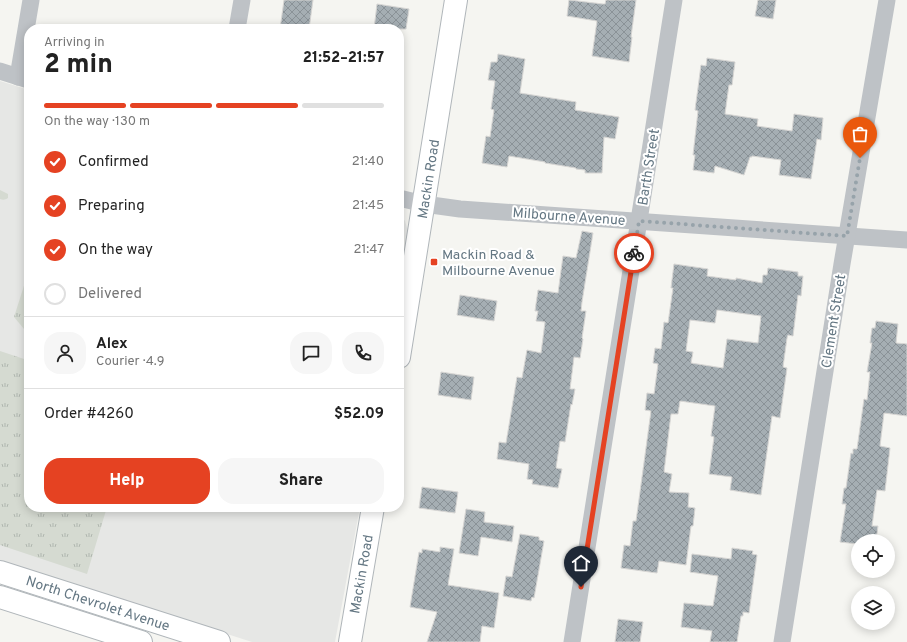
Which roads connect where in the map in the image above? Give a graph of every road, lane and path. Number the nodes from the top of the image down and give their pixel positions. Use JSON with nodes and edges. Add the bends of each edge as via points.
{"nodes":[{"id":1,"x":31,"y":0,"type":"edge"},
{"id":2,"x":242,"y":0,"type":"edge"},
{"id":3,"x":456,"y":0,"type":"edge"},
{"id":4,"x":674,"y":0,"type":"edge"},
{"id":5,"x":887,"y":0,"type":"edge"},
{"id":6,"x":29,"y":24,"type":"edge"},
{"id":7,"x":238,"y":24,"type":"edge"},
{"id":8,"x":0,"y":71,"type":"edge"},
{"id":9,"x":24,"y":79,"type":"edge"},
{"id":10,"x":404,"y":199,"type":"edge"},
{"id":11,"x":424,"y":204,"type":"junction"},
{"id":12,"x":639,"y":221,"type":"junction"},
{"id":13,"x":847,"y":236,"type":"junction"},
{"id":14,"x":907,"y":240,"type":"edge"},
{"id":15,"x":404,"y":326,"type":"edge"},
{"id":16,"x":372,"y":512,"type":"edge"},
{"id":17,"x":0,"y":572,"type":"edge"},
{"id":18,"x":0,"y":597,"type":"edge"},
{"id":19,"x":145,"y":618,"type":"junction"},
{"id":20,"x":141,"y":642,"type":"edge"},
{"id":21,"x":219,"y":642,"type":"edge"},
{"id":22,"x":350,"y":642,"type":"edge"},
{"id":23,"x":572,"y":642,"type":"edge"},
{"id":24,"x":782,"y":642,"type":"edge"}],
"edges":[{"from":1,"to":6,"type":"street"},
{"from":2,"to":7,"type":"street"},
{"from":3,"to":11,"type":"street","name":"Mackin Road"},
{"from":4,"to":12,"type":"street","name":"Barth Street"},
{"from":5,"to":13,"type":"street","name":"Clement Street"},
{"from":8,"to":9,"type":"street"},
{"from":10,"to":11,"type":"street","name":"Milbourne Avenue"},
{"from":11,"to":12,"type":"street","name":"Milbourne Avenue","via":[[460,209]]},
{"from":11,"to":15,"type":"street","name":"Mackin Road"},
{"from":12,"to":13,"type":"street","name":"Milbourne Avenue"},
{"from":12,"to":23,"type":"street","name":"Barth Street"},
{"from":13,"to":14,"type":"street","name":"Milbourne Avenue"},
{"from":13,"to":24,"type":"street","name":"Clement Street"},
{"from":16,"to":22,"type":"street","name":"Mackin Road"},
{"from":17,"to":19,"type":"street","name":"North Chevrolet Avenue"},
{"from":18,"to":20,"type":"street","name":"North Chevrolet Avenue"},
{"from":19,"to":20,"type":"street"},
{"from":19,"to":21,"type":"street","name":"North Chevrolet Avenue"}]}
